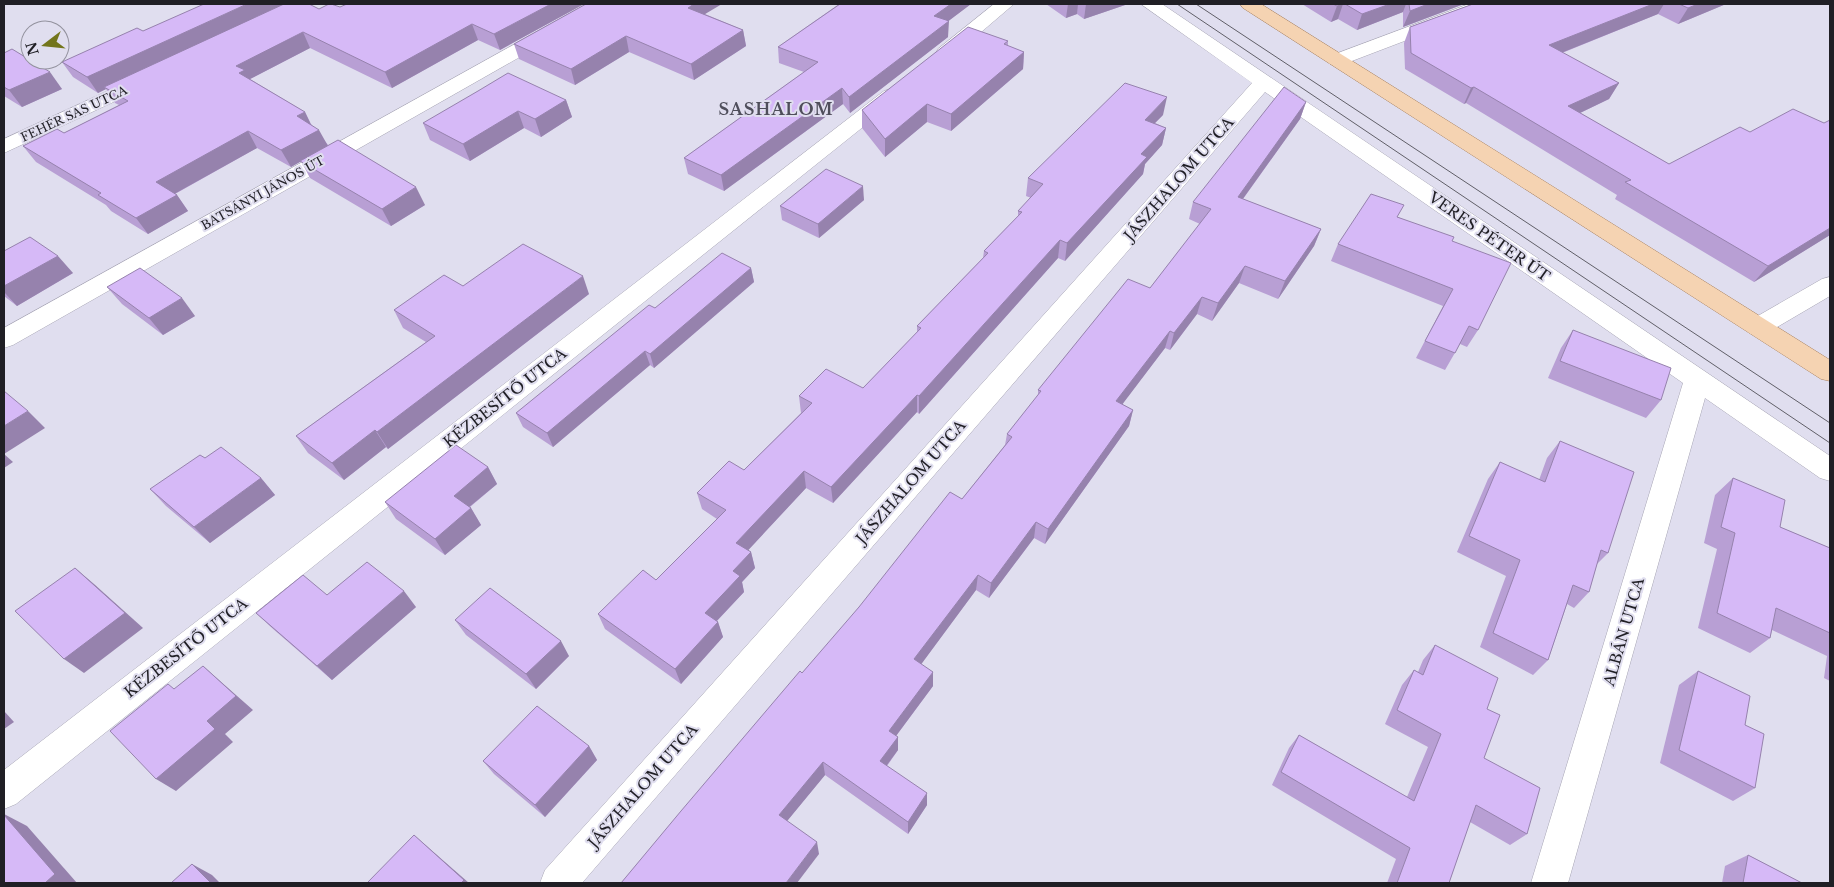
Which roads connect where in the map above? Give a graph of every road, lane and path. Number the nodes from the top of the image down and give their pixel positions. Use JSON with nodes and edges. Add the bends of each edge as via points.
{"nodes":[{"id":1,"x":600,"y":4,"type":"edge"},
{"id":2,"x":1005,"y":4,"type":"edge"},
{"id":3,"x":1150,"y":4,"type":"edge"},
{"id":4,"x":1249,"y":4,"type":"edge"},
{"id":5,"x":1485,"y":4,"type":"edge"},
{"id":6,"x":1337,"y":60,"type":"junction"},
{"id":7,"x":164,"y":71,"type":"edge"},
{"id":8,"x":1264,"y":82,"type":"junction"},
{"id":9,"x":4,"y":147,"type":"edge"},
{"id":10,"x":1830,"y":285,"type":"edge"},
{"id":11,"x":1758,"y":326,"type":"junction"},
{"id":12,"x":4,"y":339,"type":"edge"},
{"id":13,"x":1830,"y":372,"type":"edge"},
{"id":14,"x":1697,"y":380,"type":"junction"},
{"id":15,"x":1830,"y":470,"type":"edge"},
{"id":16,"x":4,"y":792,"type":"edge"},
{"id":17,"x":558,"y":883,"type":"edge"},
{"id":18,"x":1550,"y":883,"type":"edge"}],
"edges":[{"from":1,"to":12,"type":"street","name":"BATSÁNYI JÁNOS ÚT"},
{"from":2,"to":16,"type":"street","name":"KÉZBESÍTŐ UTCA"},
{"from":3,"to":8,"type":"street","name":"VERES PÉTER ÚT"},
{"from":4,"to":6,"type":"main road"},
{"from":5,"to":6,"type":"street"},
{"from":6,"to":11,"type":"main road"},
{"from":7,"to":9,"type":"street","name":"FEHÉR SAS UTCA"},
{"from":8,"to":14,"type":"street","name":"VERES PÉTER ÚT"},
{"from":8,"to":17,"type":"street","name":"JÁSZHALOM UTCA"},
{"from":10,"to":11,"type":"street"},
{"from":11,"to":13,"type":"main road"},
{"from":14,"to":15,"type":"street","name":"VERES PÉTER ÚT"},
{"from":14,"to":18,"type":"street","name":"ALBÁN UTCA"}]}
